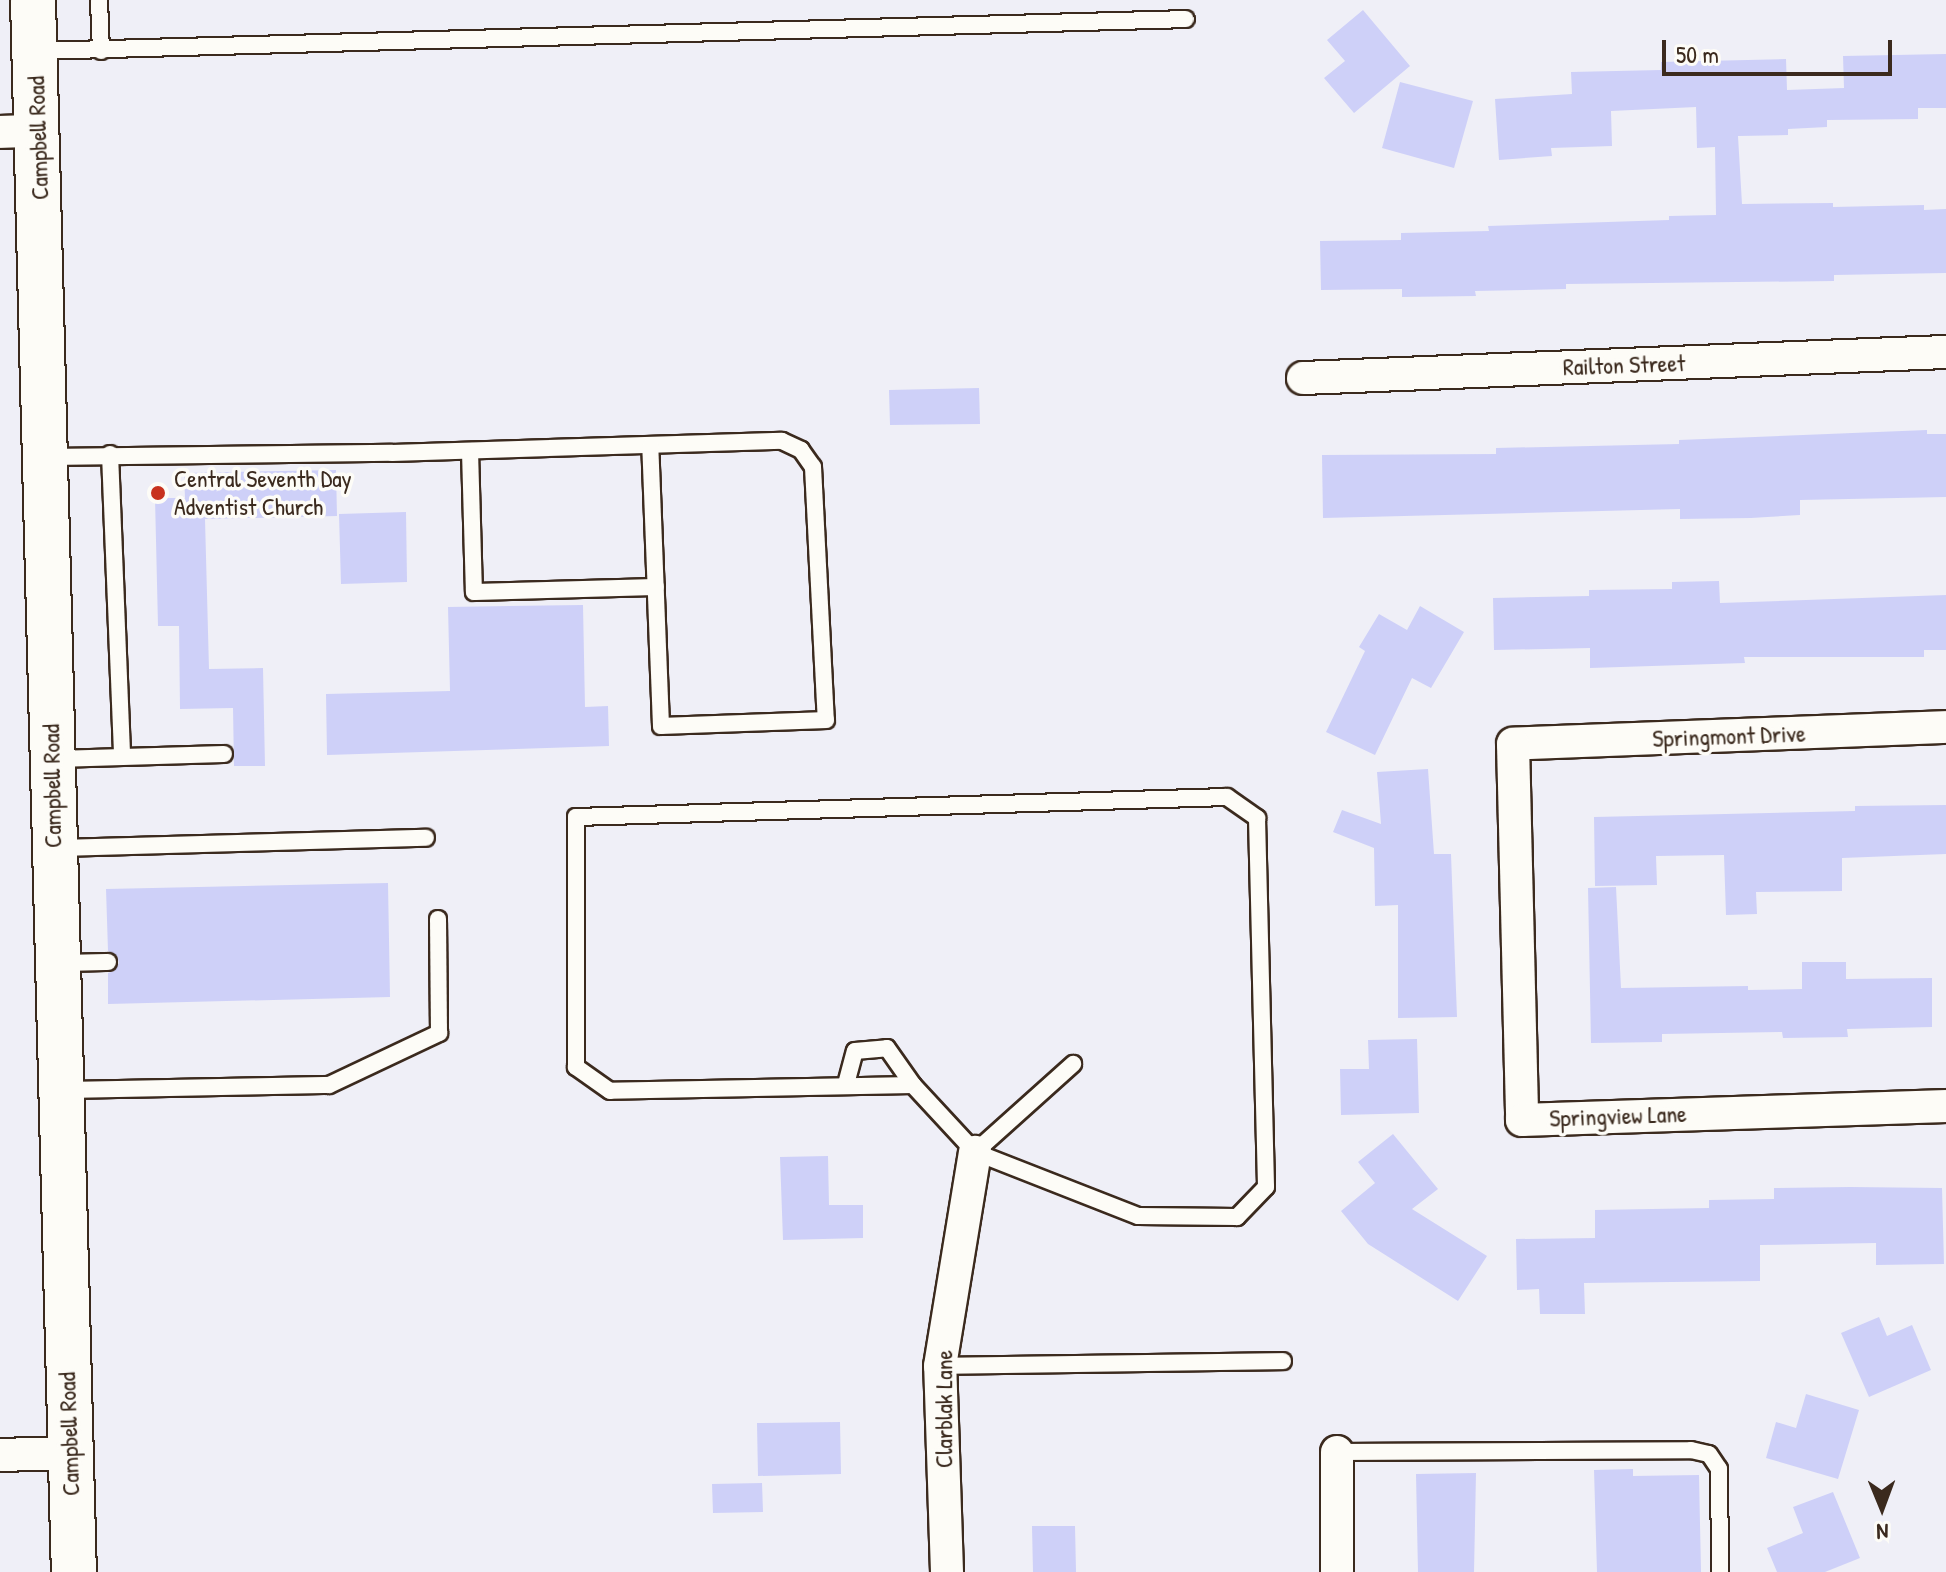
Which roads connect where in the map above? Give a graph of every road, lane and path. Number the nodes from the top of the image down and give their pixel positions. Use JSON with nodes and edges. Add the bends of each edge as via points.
{"nodes":[{"id":1,"x":33,"y":0,"type":"edge"},
{"id":2,"x":99,"y":0,"type":"edge"},
{"id":3,"x":1186,"y":19,"type":"dead end"},
{"id":4,"x":34,"y":51,"type":"junction"},
{"id":5,"x":101,"y":51,"type":"junction"},
{"id":6,"x":19,"y":132,"type":"edge"},
{"id":7,"x":1946,"y":352,"type":"edge"},
{"id":8,"x":1303,"y":378,"type":"dead end"},
{"id":9,"x":650,"y":446,"type":"junction"},
{"id":10,"x":470,"y":451,"type":"junction"},
{"id":11,"x":110,"y":454,"type":"junction"},
{"id":12,"x":47,"y":457,"type":"junction"},
{"id":13,"x":656,"y":587,"type":"junction"},
{"id":14,"x":1946,"y":727,"type":"edge"},
{"id":15,"x":1513,"y":744,"type":"joint"},
{"id":16,"x":224,"y":754,"type":"dead end"},
{"id":17,"x":122,"y":756,"type":"junction"},
{"id":18,"x":51,"y":759,"type":"junction"},
{"id":19,"x":426,"y":838,"type":"dead end"},
{"id":20,"x":53,"y":848,"type":"junction"},
{"id":21,"x":438,"y":919,"type":"dead end"},
{"id":22,"x":108,"y":962,"type":"dead end"},
{"id":23,"x":56,"y":963,"type":"junction"},
{"id":24,"x":1073,"y":1064,"type":"dead end"},
{"id":25,"x":846,"y":1084,"type":"junction"},
{"id":26,"x":913,"y":1085,"type":"junction"},
{"id":27,"x":60,"y":1090,"type":"junction"},
{"id":28,"x":1946,"y":1106,"type":"edge"},
{"id":29,"x":975,"y":1152,"type":"junction"},
{"id":30,"x":1283,"y":1361,"type":"dead end"},
{"id":31,"x":940,"y":1366,"type":"junction"},
{"id":32,"x":1337,"y":1452,"type":"joint"},
{"id":33,"x":69,"y":1453,"type":"junction"},
{"id":34,"x":0,"y":1455,"type":"edge"},
{"id":35,"x":74,"y":1572,"type":"edge"},
{"id":36,"x":947,"y":1572,"type":"edge"},
{"id":37,"x":1337,"y":1572,"type":"edge"},
{"id":38,"x":1720,"y":1572,"type":"edge"}],
"edges":[{"from":1,"to":4,"type":"street","name":"Campbell Road"},
{"from":2,"to":5,"type":"lane"},
{"from":3,"to":5,"type":"lane"},
{"from":4,"to":5,"type":"lane"},
{"from":4,"to":6,"type":"street","name":"Campbell Road"},
{"from":6,"to":12,"type":"street","name":"Campbell Road"},
{"from":7,"to":8,"type":"street","name":"Railton Street"},
{"from":9,"to":10,"type":"lane"},
{"from":9,"to":13,"type":"lane"},
{"from":9,"to":13,"type":"lane","via":[[782,441],[801,450],[813,467],[826,720],[661,726]]},
{"from":10,"to":11,"type":"lane"},
{"from":10,"to":13,"type":"lane","via":[[474,592]]},
{"from":11,"to":12,"type":"lane"},
{"from":11,"to":17,"type":"lane"},
{"from":12,"to":18,"type":"street","name":"Campbell Road"},
{"from":14,"to":15,"type":"street","name":"Springmont Drive"},
{"from":15,"to":28,"type":"street","name":"Springview Lane","via":[[1522,1120]]},
{"from":16,"to":17,"type":"lane"},
{"from":17,"to":18,"type":"lane"},
{"from":18,"to":20,"type":"street","name":"Campbell Road"},
{"from":19,"to":20,"type":"lane"},
{"from":20,"to":23,"type":"street","name":"Campbell Road"},
{"from":21,"to":27,"type":"lane","via":[[439,1033],[329,1085]]},
{"from":22,"to":23,"type":"lane"},
{"from":23,"to":27,"type":"street","name":"Campbell Road"},
{"from":24,"to":29,"type":"lane"},
{"from":25,"to":26,"type":"lane"},
{"from":25,"to":26,"type":"lane","via":[[855,1051],[887,1048]]},
{"from":25,"to":29,"type":"lane","via":[[610,1091],[576,1067],[576,817],[1227,797],[1257,818],[1266,1187],[1237,1217],[1138,1216]]},
{"from":26,"to":29,"type":"lane"},
{"from":27,"to":33,"type":"street","name":"Campbell Road"},
{"from":29,"to":31,"type":"street","name":"Clarblak Lane"},
{"from":30,"to":31,"type":"lane"},
{"from":31,"to":36,"type":"street","name":"Clarblak Lane"},
{"from":32,"to":37,"type":"street"},
{"from":32,"to":38,"type":"lane","via":[[1709,1454],[1719,1469]]},
{"from":33,"to":34,"type":"street"},
{"from":33,"to":35,"type":"street","name":"Campbell Road"}]}
